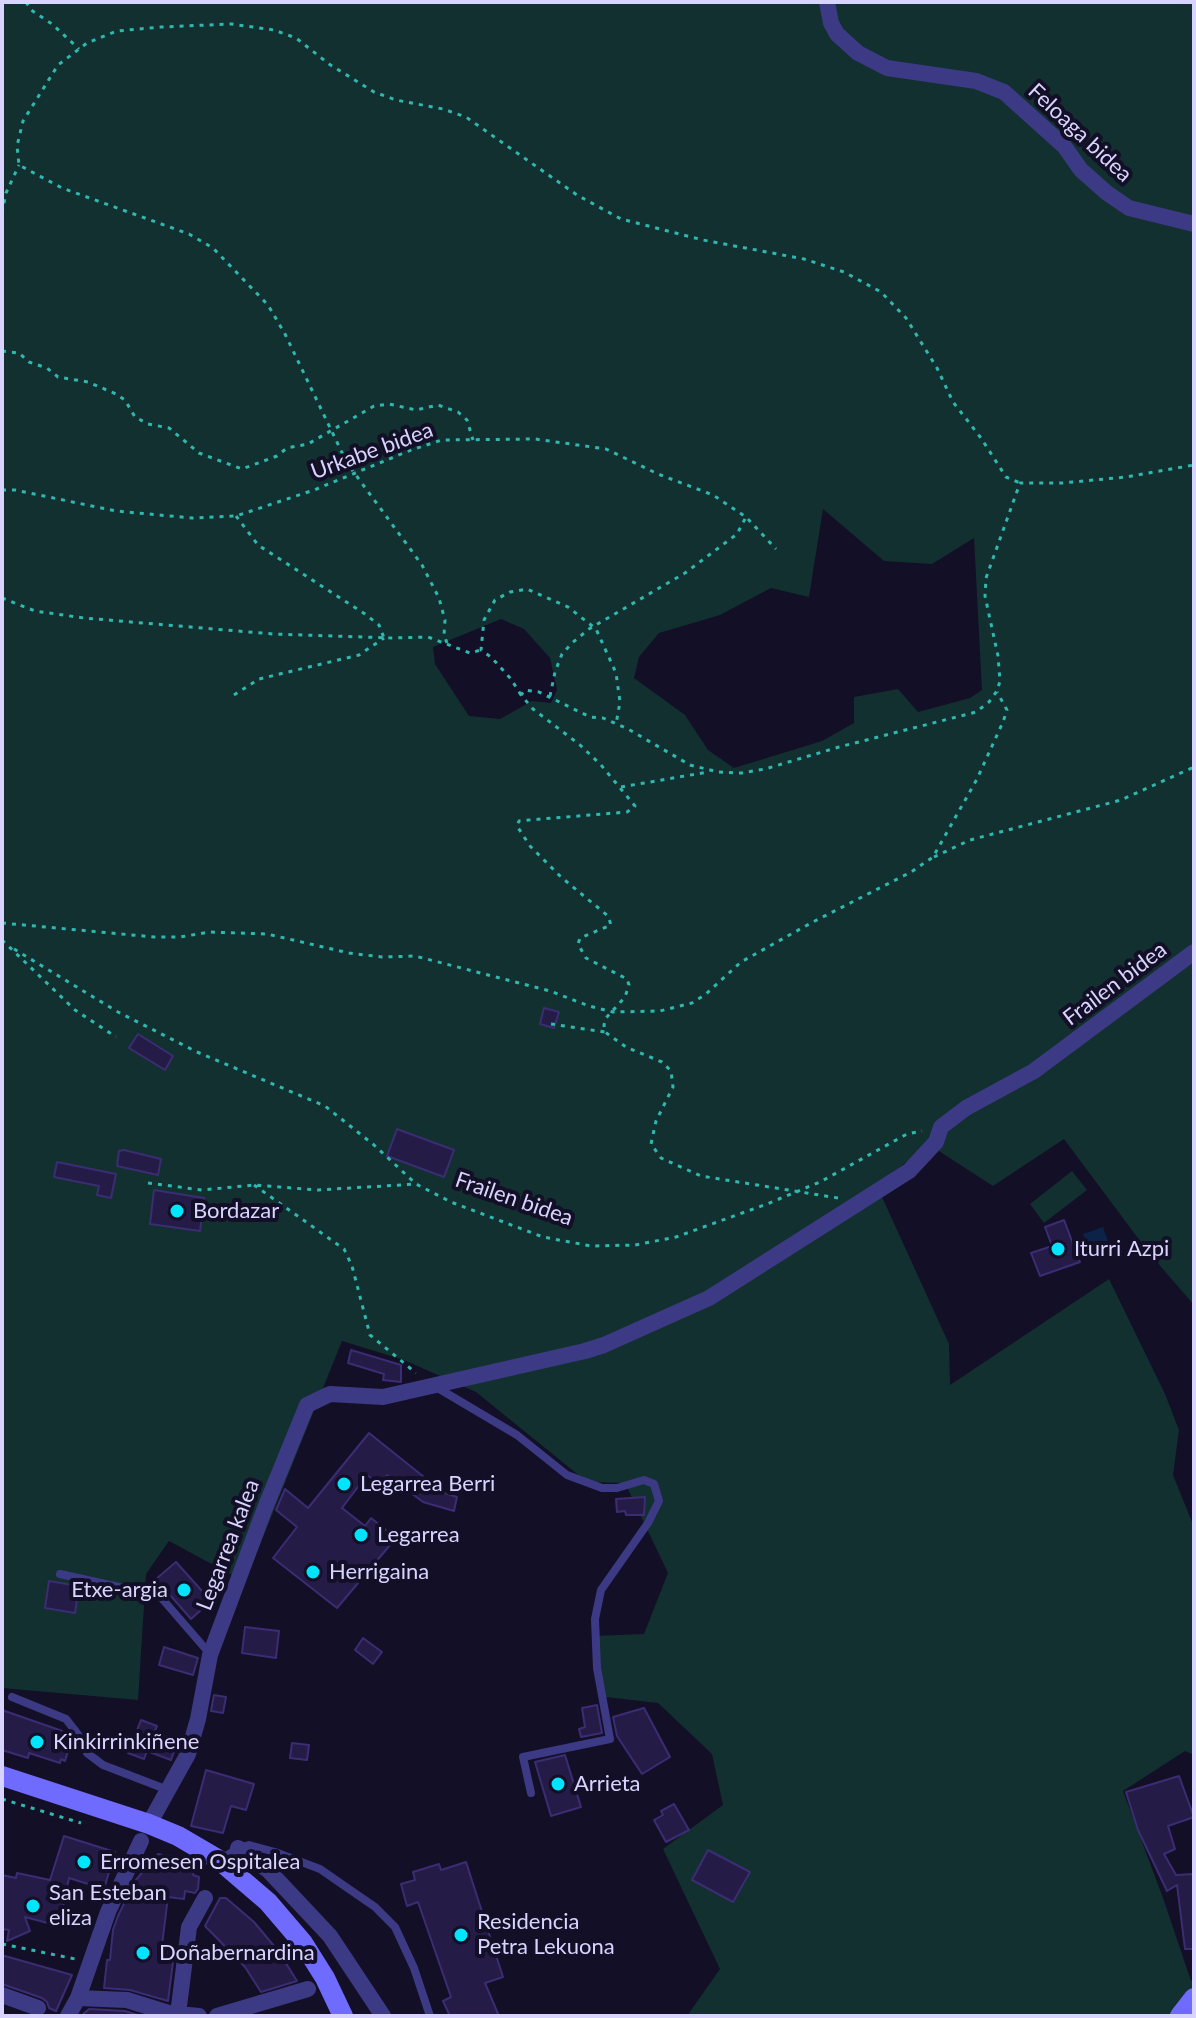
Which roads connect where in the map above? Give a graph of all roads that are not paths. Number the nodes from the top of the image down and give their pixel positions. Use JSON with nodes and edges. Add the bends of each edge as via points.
{"nodes":[{"id":1,"x":827,"y":2,"type":"edge"},
{"id":2,"x":1194,"y":224,"type":"edge"},
{"id":3,"x":1194,"y":952,"type":"edge"},
{"id":4,"x":852,"y":1205,"type":"joint"},
{"id":5,"x":436,"y":1386,"type":"junction"},
{"id":6,"x":60,"y":1574,"type":"dead end"},
{"id":7,"x":152,"y":1587,"type":"dead end"},
{"id":8,"x":137,"y":1591,"type":"dead end"},
{"id":9,"x":210,"y":1655,"type":"junction"},
{"id":10,"x":12,"y":1697,"type":"dead end"},
{"id":11,"x":2,"y":1776,"type":"edge"},
{"id":12,"x":168,"y":1790,"type":"junction"},
{"id":13,"x":531,"y":1793,"type":"dead end"},
{"id":14,"x":145,"y":1832,"type":"junction"},
{"id":15,"x":238,"y":1848,"type":"junction"},
{"id":16,"x":219,"y":1860,"type":"junction"},
{"id":17,"x":205,"y":1898,"type":"dead end"},
{"id":18,"x":308,"y":1989,"type":"dead end"},
{"id":19,"x":2,"y":1995,"type":"edge"},
{"id":20,"x":78,"y":1998,"type":"junction"},
{"id":21,"x":1194,"y":1998,"type":"edge"},
{"id":22,"x":38,"y":2008,"type":"dead end"},
{"id":23,"x":178,"y":2015,"type":"edge"},
{"id":24,"x":68,"y":2016,"type":"edge"},
{"id":25,"x":199,"y":2016,"type":"edge"},
{"id":26,"x":217,"y":2016,"type":"edge"},
{"id":27,"x":343,"y":2016,"type":"edge"},
{"id":28,"x":383,"y":2016,"type":"edge"},
{"id":29,"x":430,"y":2016,"type":"edge"},
{"id":30,"x":1180,"y":2016,"type":"edge"}],
"edges":[{"from":1,"to":2,"type":"street","name":"Feloaga bidea","via":[[837,34],[858,53],[887,68],[976,81],[1004,92],[1107,193],[1129,208]]},
{"from":3,"to":4,"type":"street","name":"Frailen bidea","via":[[1034,1071],[966,1108],[941,1127],[936,1142],[909,1171]]},
{"from":4,"to":5,"type":"street","name":"Legarrea kalea","via":[[709,1298],[604,1345]]},
{"from":5,"to":9,"type":"street","name":"Legarrea kalea","via":[[383,1397],[330,1394],[307,1405]]},
{"from":5,"to":13,"type":"lane","via":[[517,1435],[567,1475],[602,1488],[644,1480],[654,1484],[659,1501],[601,1590],[595,1619],[597,1668],[610,1739],[523,1757]]},
{"from":6,"to":8,"type":"lane"},
{"from":7,"to":9,"type":"lane"},
{"from":9,"to":12,"type":"street","name":"Legarrea kalea","via":[[188,1754]]},
{"from":10,"to":12,"type":"lane","via":[[66,1719],[87,1753],[103,1765]]},
{"from":11,"to":14,"type":"main road"},
{"from":12,"to":14,"type":"street","name":"Legarrea kalea"},
{"from":14,"to":16,"type":"main road","via":[[178,1836]]},
{"from":14,"to":20,"type":"street","name":"Legarrea kalea","via":[[108,1912]]},
{"from":15,"to":16,"type":"lane"},
{"from":15,"to":28,"type":"street","via":[[268,1870],[330,1936]]},
{"from":15,"to":29,"type":"lane","via":[[249,1845],[320,1869],[375,1907],[395,1927]]},
{"from":16,"to":27,"type":"main road","via":[[268,1902],[303,1943]]},
{"from":17,"to":23,"type":"street","via":[[189,1927]]},
{"from":18,"to":26,"type":"street"},
{"from":19,"to":22,"type":"street"},
{"from":20,"to":23,"type":"street","via":[[127,2000]]},
{"from":20,"to":24,"type":"street","name":"Legarrea kalea"},
{"from":21,"to":30,"type":"main road"},
{"from":23,"to":25,"type":"street"}]}
